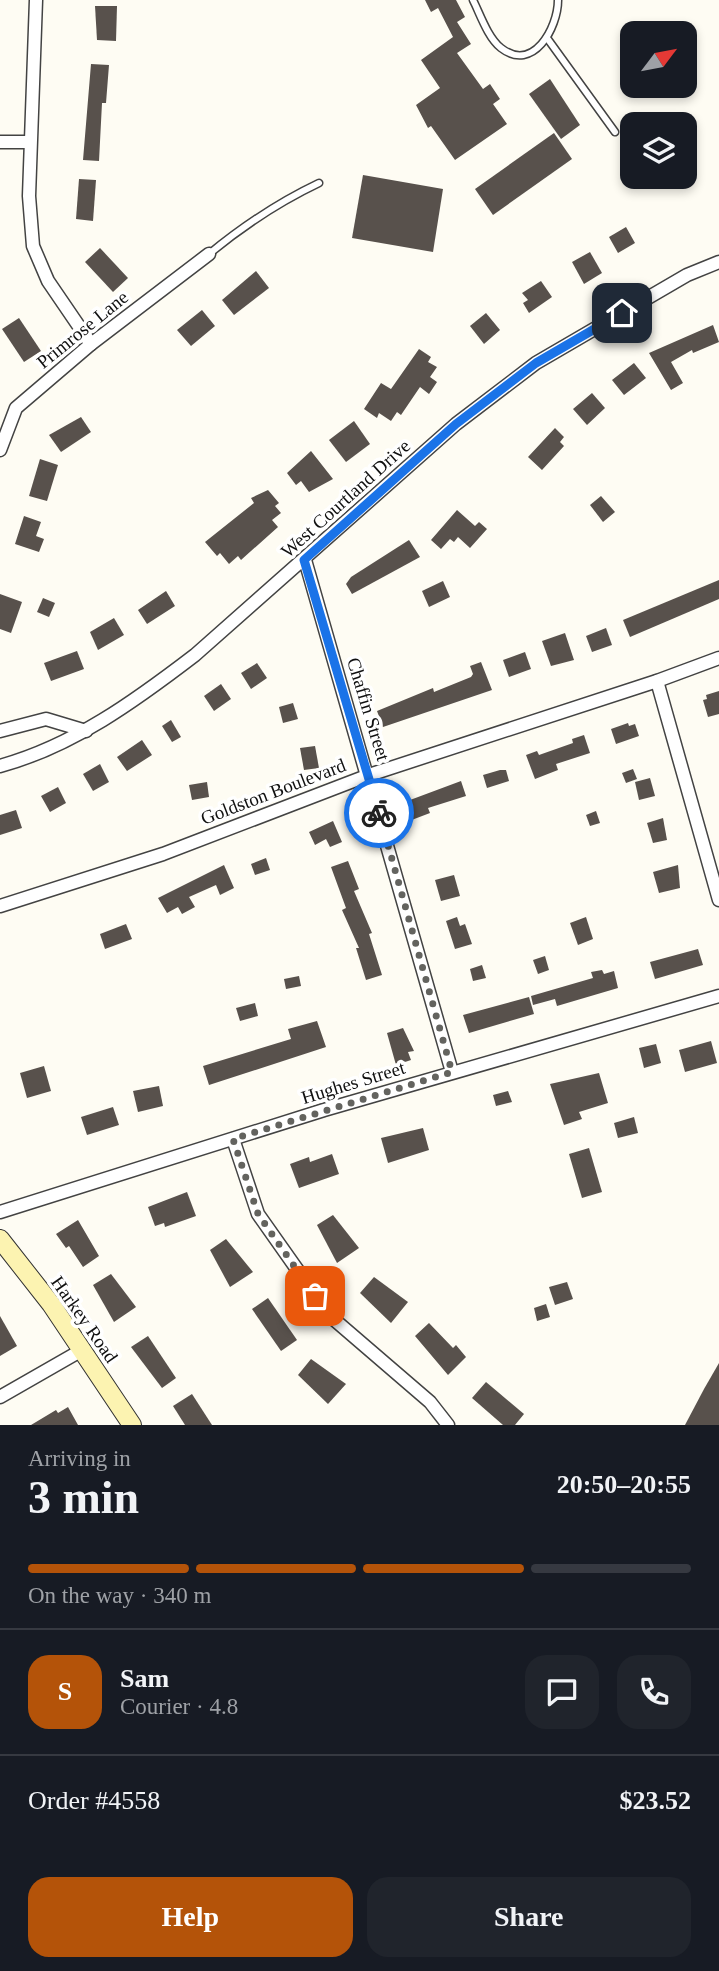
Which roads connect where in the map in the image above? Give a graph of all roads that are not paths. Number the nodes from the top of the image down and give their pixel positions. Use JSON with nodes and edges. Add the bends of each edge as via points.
{"nodes":[{"id":1,"x":36,"y":0,"type":"edge"},
{"id":2,"x":473,"y":0,"type":"edge"},
{"id":3,"x":558,"y":0,"type":"edge"},
{"id":4,"x":547,"y":38,"type":"junction"},
{"id":5,"x":615,"y":132,"type":"dead end"},
{"id":6,"x":0,"y":142,"type":"edge"},
{"id":7,"x":30,"y":142,"type":"junction"},
{"id":8,"x":319,"y":183,"type":"dead end"},
{"id":9,"x":209,"y":254,"type":"joint"},
{"id":10,"x":719,"y":262,"type":"edge"},
{"id":11,"x":91,"y":344,"type":"junction"},
{"id":12,"x":0,"y":450,"type":"edge"},
{"id":13,"x":304,"y":560,"type":"junction"},
{"id":14,"x":719,"y":658,"type":"edge"},
{"id":15,"x":657,"y":681,"type":"junction"},
{"id":16,"x":0,"y":731,"type":"edge"},
{"id":17,"x":86,"y":731,"type":"junction"},
{"id":18,"x":0,"y":766,"type":"edge"},
{"id":19,"x":369,"y":775,"type":"junction"},
{"id":20,"x":719,"y":900,"type":"edge"},
{"id":21,"x":0,"y":906,"type":"edge"},
{"id":22,"x":719,"y":996,"type":"edge"},
{"id":23,"x":452,"y":1072,"type":"junction"},
{"id":24,"x":233,"y":1139,"type":"junction"},
{"id":25,"x":0,"y":1212,"type":"edge"},
{"id":26,"x":0,"y":1239,"type":"edge"},
{"id":27,"x":82,"y":1350,"type":"junction"},
{"id":28,"x":0,"y":1397,"type":"edge"},
{"id":29,"x":132,"y":1425,"type":"edge"},
{"id":30,"x":448,"y":1425,"type":"edge"}],
"edges":[{"from":1,"to":7,"type":"street"},
{"from":2,"to":4,"type":"lane","via":[[498,46],[509,53],[534,51]]},
{"from":3,"to":4,"type":"lane"},
{"from":4,"to":5,"type":"lane"},
{"from":6,"to":7,"type":"street"},
{"from":7,"to":11,"type":"street","via":[[33,246],[48,282]]},
{"from":8,"to":9,"type":"lane","via":[[262,214]]},
{"from":9,"to":11,"type":"street","name":"Primrose Lane"},
{"from":10,"to":13,"type":"street","name":"West Courtland Drive","via":[[687,275],[536,363],[456,424]]},
{"from":11,"to":12,"type":"street","name":"Primrose Lane","via":[[16,408]]},
{"from":13,"to":17,"type":"street","name":"West Courtland Drive","via":[[195,655]]},
{"from":13,"to":19,"type":"street","name":"Chaffin Street"},
{"from":14,"to":15,"type":"street","name":"Goldston Boulevard"},
{"from":15,"to":19,"type":"street","name":"Goldston Boulevard"},
{"from":15,"to":20,"type":"street"},
{"from":16,"to":17,"type":"street","via":[[46,719]]},
{"from":17,"to":18,"type":"street","name":"West Courtland Drive"},
{"from":19,"to":21,"type":"street","name":"Goldston Boulevard","via":[[163,854]]},
{"from":19,"to":23,"type":"street","name":"Chaffin Street"},
{"from":22,"to":23,"type":"street","name":"Hughes Street"},
{"from":23,"to":24,"type":"street","name":"Hughes Street"},
{"from":24,"to":25,"type":"street","name":"Hughes Street"},
{"from":24,"to":30,"type":"street","via":[[258,1214],[330,1316],[430,1402]]},
{"from":26,"to":27,"type":"street","name":"Harkey Road"},
{"from":27,"to":28,"type":"street"},
{"from":27,"to":29,"type":"street","name":"Harkey Road"}]}
